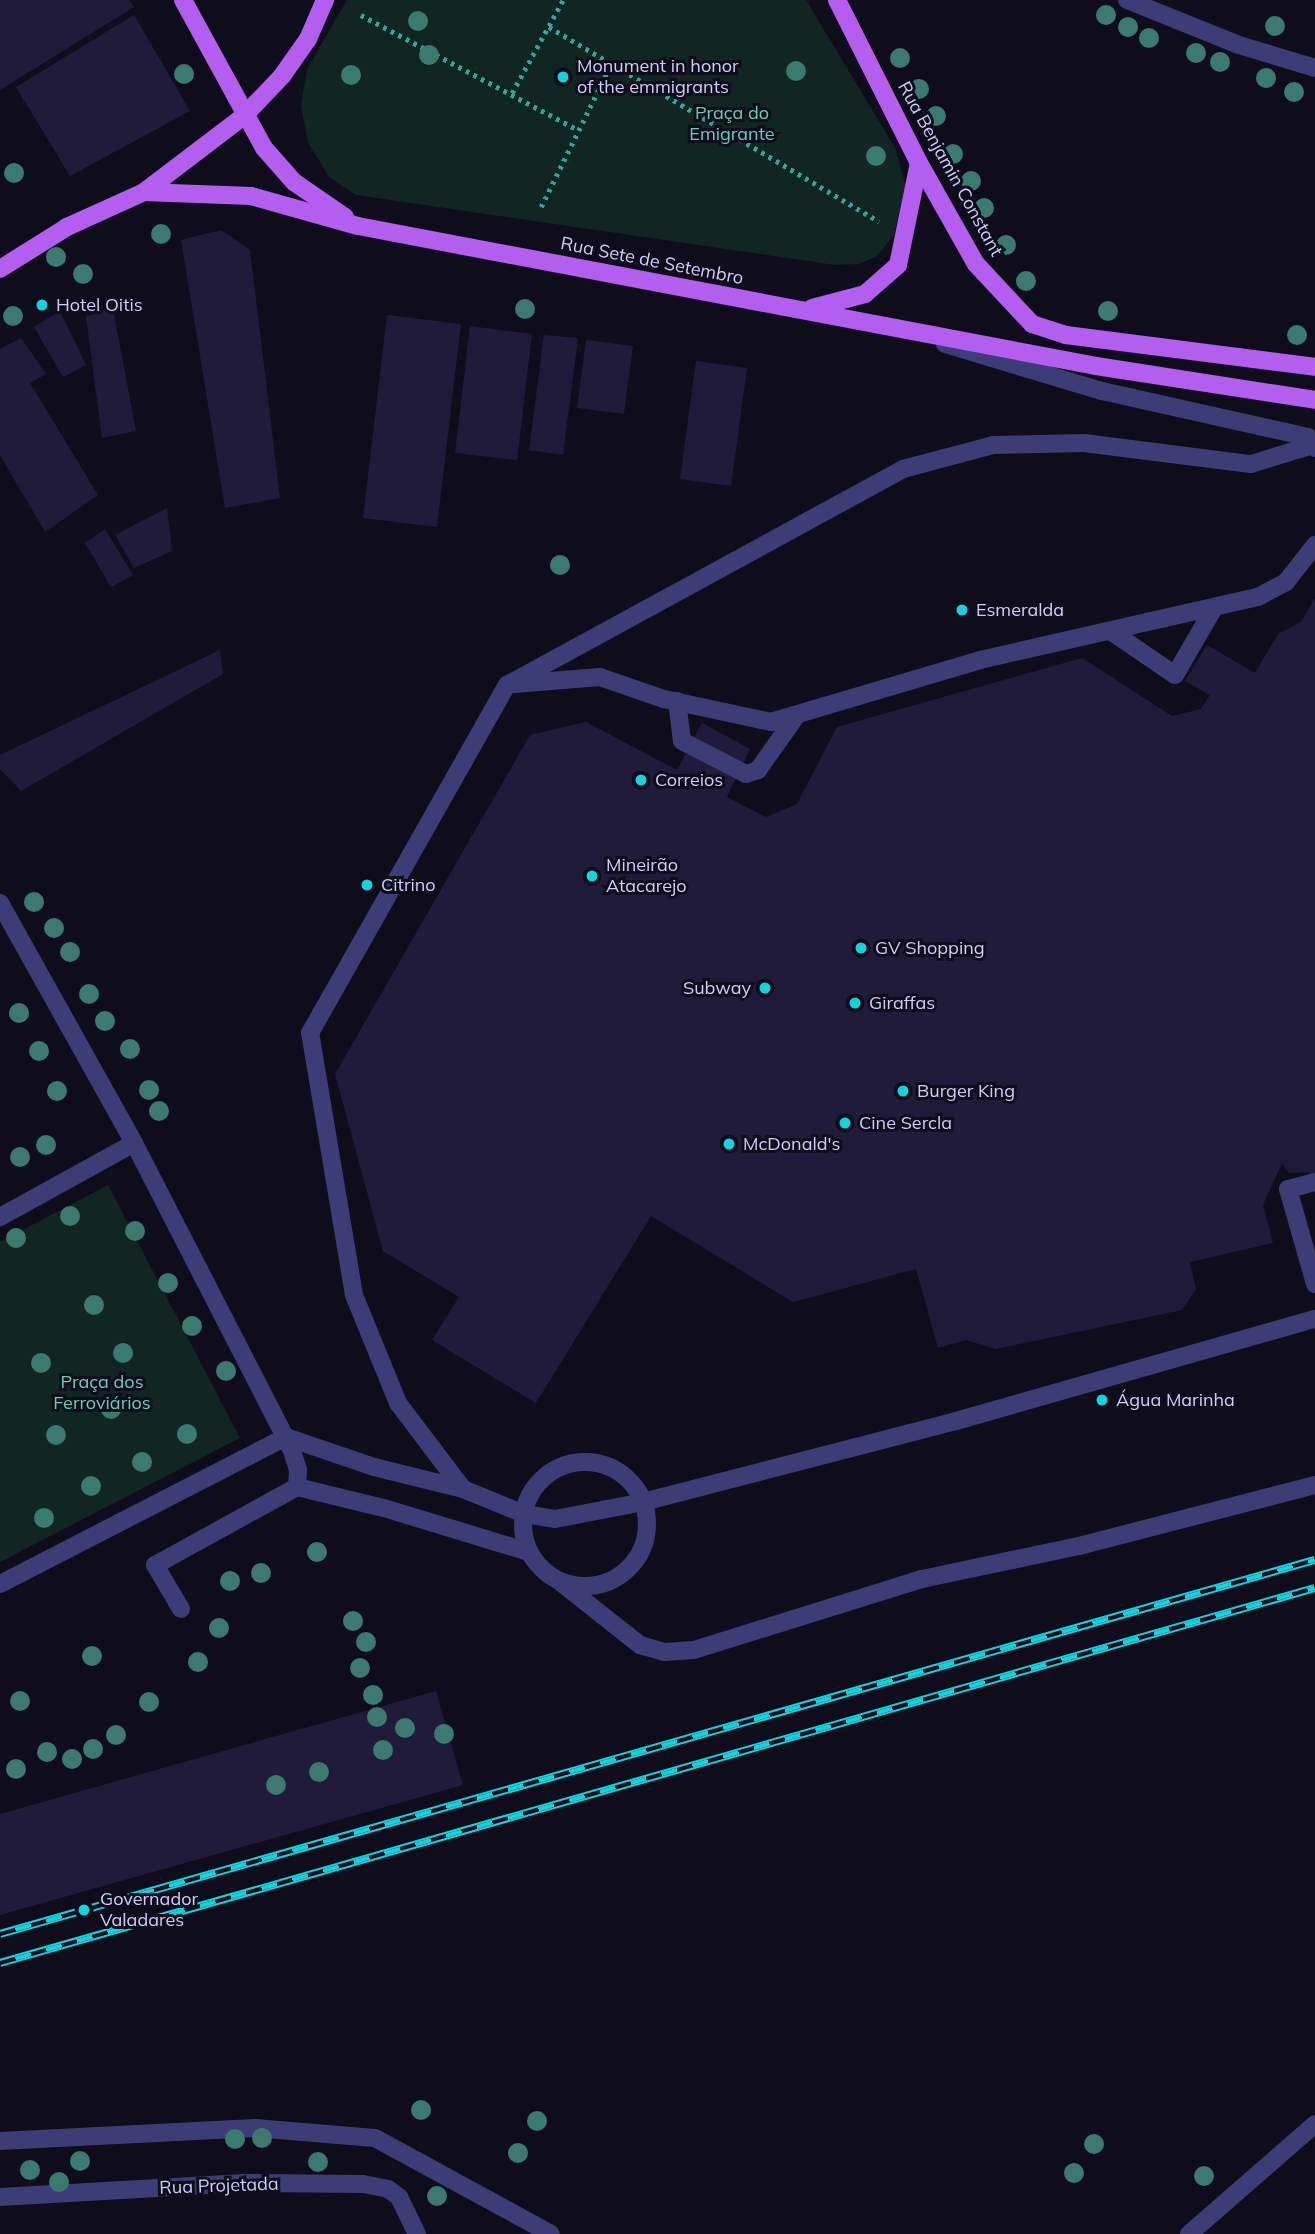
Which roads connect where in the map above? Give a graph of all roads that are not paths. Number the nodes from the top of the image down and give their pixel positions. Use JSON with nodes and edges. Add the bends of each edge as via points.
{"nodes":[{"id":1,"x":183,"y":0,"type":"edge"},
{"id":2,"x":325,"y":0,"type":"edge"},
{"id":3,"x":837,"y":0,"type":"edge"},
{"id":4,"x":1127,"y":0,"type":"edge"},
{"id":5,"x":1315,"y":68,"type":"edge"},
{"id":6,"x":245,"y":115,"type":"junction"},
{"id":7,"x":919,"y":163,"type":"junction"},
{"id":8,"x":144,"y":192,"type":"junction"},
{"id":9,"x":358,"y":226,"type":"junction"},
{"id":10,"x":0,"y":269,"type":"edge"},
{"id":11,"x":801,"y":310,"type":"junction"},
{"id":12,"x":891,"y":328,"type":"junction"},
{"id":13,"x":1315,"y":367,"type":"edge"},
{"id":14,"x":1315,"y":400,"type":"edge"},
{"id":15,"x":1314,"y":446,"type":"edge"},
{"id":16,"x":1315,"y":545,"type":"edge"},
{"id":17,"x":1214,"y":608,"type":"junction"},
{"id":18,"x":1112,"y":632,"type":"junction"},
{"id":19,"x":507,"y":685,"type":"junction"},
{"id":20,"x":677,"y":701,"type":"junction"},
{"id":21,"x":797,"y":715,"type":"junction"},
{"id":22,"x":0,"y":903,"type":"edge"},
{"id":23,"x":134,"y":1143,"type":"junction"},
{"id":24,"x":1315,"y":1182,"type":"edge"},
{"id":25,"x":0,"y":1217,"type":"edge"},
{"id":26,"x":1315,"y":1284,"type":"edge"},
{"id":27,"x":1315,"y":1319,"type":"edge"},
{"id":28,"x":286,"y":1437,"type":"junction"},
{"id":29,"x":1315,"y":1485,"type":"edge"},
{"id":30,"x":297,"y":1487,"type":"junction"},
{"id":31,"x":463,"y":1489,"type":"junction"},
{"id":32,"x":643,"y":1502,"type":"junction"},
{"id":33,"x":524,"y":1514,"type":"junction"},
{"id":34,"x":529,"y":1552,"type":"junction"},
{"id":35,"x":559,"y":1581,"type":"junction"},
{"id":36,"x":0,"y":1584,"type":"edge"},
{"id":37,"x":181,"y":1609,"type":"dead end"},
{"id":38,"x":1315,"y":2124,"type":"edge"},
{"id":39,"x":0,"y":2141,"type":"edge"},
{"id":40,"x":0,"y":2197,"type":"edge"},
{"id":41,"x":417,"y":2231,"type":"edge"},
{"id":42,"x":551,"y":2234,"type":"edge"},
{"id":43,"x":1189,"y":2234,"type":"edge"}],
"edges":[{"from":1,"to":6,"type":"main road"},
{"from":2,"to":6,"type":"main road","via":[[307,39],[282,76]]},
{"from":3,"to":7,"type":"main road","name":"Rua Benjamin Constant"},
{"from":4,"to":5,"type":"street","via":[[1239,45]]},
{"from":6,"to":8,"type":"main road"},
{"from":6,"to":9,"type":"main road","via":[[264,148],[294,182]]},
{"from":7,"to":11,"type":"main road","via":[[907,234],[891,274],[865,294]]},
{"from":7,"to":13,"type":"main road","name":"Rua Benjamin Constant","via":[[976,264],[1012,305],[1042,329]]},
{"from":8,"to":9,"type":"main road","name":"Rua Sete de Setembro","via":[[251,196]]},
{"from":8,"to":10,"type":"main road","name":"Rua Sete de Setembro","via":[[67,227]]},
{"from":9,"to":11,"type":"main road","name":"Rua Sete de Setembro"},
{"from":11,"to":12,"type":"main road","name":"Rua Sete de Setembro"},
{"from":12,"to":14,"type":"main road","name":"Rua Sete de Setembro"},
{"from":12,"to":15,"type":"street","via":[[1102,391],[1308,437]]},
{"from":15,"to":19,"type":"street","via":[[1251,464],[1084,443],[993,445],[903,469]]},
{"from":16,"to":17,"type":"street","via":[[1286,582],[1258,597]]},
{"from":17,"to":18,"type":"street"},
{"from":17,"to":18,"type":"street","via":[[1175,675]]},
{"from":18,"to":21,"type":"street","via":[[980,660]]},
{"from":19,"to":20,"type":"street","via":[[600,677]]},
{"from":19,"to":31,"type":"street","via":[[310,1033],[354,1295],[398,1403]]},
{"from":20,"to":21,"type":"street","via":[[771,722]]},
{"from":20,"to":21,"type":"street","via":[[682,740],[746,774],[758,770]]},
{"from":22,"to":23,"type":"street"},
{"from":23,"to":25,"type":"street"},
{"from":23,"to":28,"type":"street"},
{"from":24,"to":26,"type":"street","via":[[1288,1189]]},
{"from":27,"to":32,"type":"street","via":[[956,1421]]},
{"from":28,"to":30,"type":"street","via":[[298,1470]]},
{"from":28,"to":31,"type":"street","via":[[374,1467]]},
{"from":28,"to":36,"type":"street"},
{"from":29,"to":35,"type":"street","via":[[1079,1546],[922,1579],[774,1628],[685,1651],[664,1652],[639,1645]]},
{"from":30,"to":34,"type":"street","via":[[384,1507]]},
{"from":30,"to":37,"type":"street","via":[[155,1565]]},
{"from":31,"to":33,"type":"street"},
{"from":32,"to":33,"type":"street","via":[[555,1519]]},
{"from":32,"to":33,"type":"street","via":[[621,1474],[588,1462],[570,1464],[539,1482]]},
{"from":32,"to":35,"type":"street","via":[[648,1523],[644,1544],[619,1577],[600,1585]]},
{"from":33,"to":34,"type":"street"},
{"from":34,"to":35,"type":"street","via":[[541,1569]]},
{"from":38,"to":43,"type":"street"},
{"from":39,"to":42,"type":"street","via":[[255,2128],[375,2138]]},
{"from":40,"to":41,"type":"street","name":"Rua Projetada","via":[[244,2183],[363,2184],[388,2189],[399,2197]]}]}
